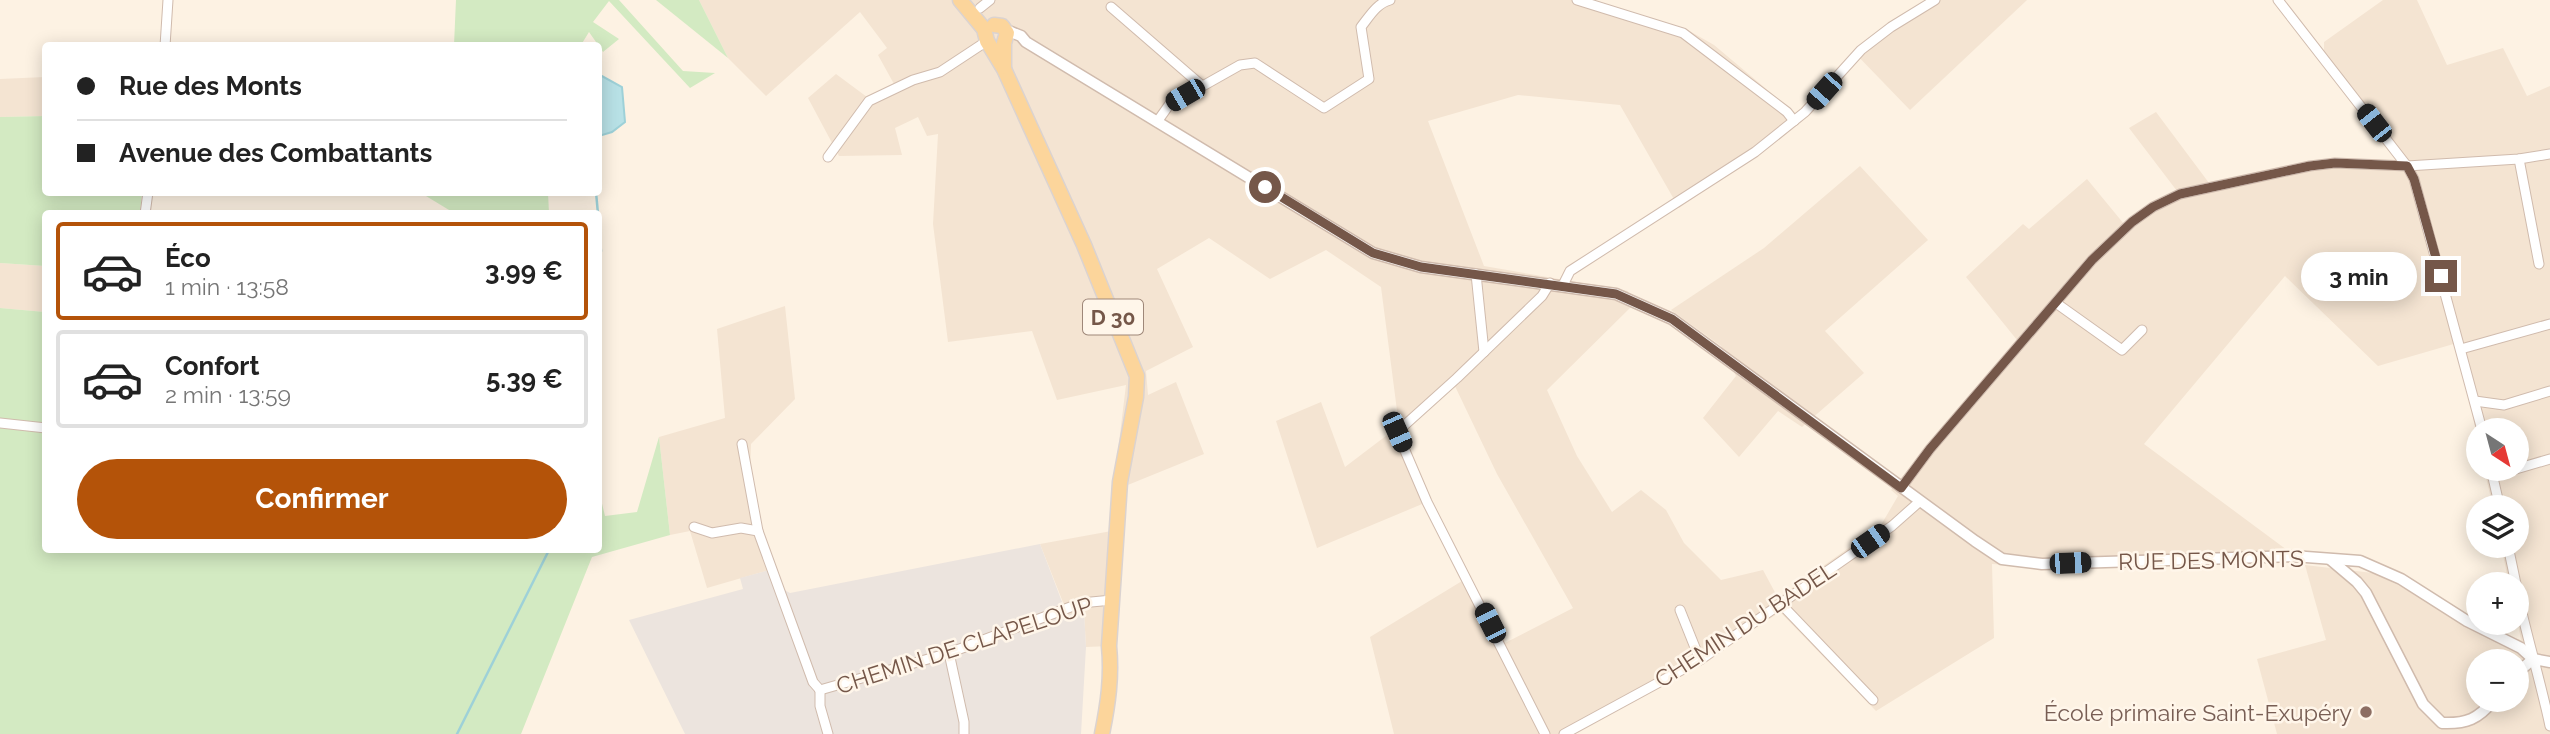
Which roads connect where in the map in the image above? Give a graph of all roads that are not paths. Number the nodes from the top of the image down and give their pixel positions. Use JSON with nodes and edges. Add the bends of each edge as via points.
{"nodes":[{"id":1,"x":168,"y":0,"type":"edge"},
{"id":2,"x":960,"y":0,"type":"edge"},
{"id":3,"x":1390,"y":0,"type":"edge"},
{"id":4,"x":1577,"y":0,"type":"edge"},
{"id":5,"x":1935,"y":0,"type":"edge"},
{"id":6,"x":2278,"y":0,"type":"edge"},
{"id":7,"x":981,"y":3,"type":"edge"},
{"id":8,"x":1111,"y":7,"type":"dead end"},
{"id":9,"x":996,"y":37,"type":"junction"},
{"id":10,"x":165,"y":42,"type":"edge"},
{"id":11,"x":1201,"y":85,"type":"junction"},
{"id":12,"x":1157,"y":121,"type":"junction"},
{"id":13,"x":1794,"y":121,"type":"junction"},
{"id":14,"x":2550,"y":154,"type":"edge"},
{"id":15,"x":828,"y":157,"type":"dead end"},
{"id":16,"x":2519,"y":159,"type":"junction"},
{"id":17,"x":2407,"y":166,"type":"junction"},
{"id":18,"x":2539,"y":264,"type":"dead end"},
{"id":19,"x":1476,"y":274,"type":"junction"},
{"id":20,"x":1550,"y":283,"type":"junction"},
{"id":21,"x":1563,"y":285,"type":"junction"},
{"id":22,"x":2056,"y":303,"type":"junction"},
{"id":23,"x":2550,"y":324,"type":"edge"},
{"id":24,"x":2142,"y":330,"type":"dead end"},
{"id":25,"x":2461,"y":349,"type":"junction"},
{"id":26,"x":1484,"y":352,"type":"junction"},
{"id":27,"x":2550,"y":391,"type":"edge"},
{"id":28,"x":2475,"y":401,"type":"junction"},
{"id":29,"x":2479,"y":418,"type":"edge"},
{"id":30,"x":0,"y":423,"type":"edge"},
{"id":31,"x":42,"y":428,"type":"edge"},
{"id":32,"x":742,"y":444,"type":"dead end"},
{"id":33,"x":2550,"y":459,"type":"edge"},
{"id":34,"x":2529,"y":465,"type":"edge"},
{"id":35,"x":1901,"y":488,"type":"junction"},
{"id":36,"x":1919,"y":502,"type":"junction"},
{"id":37,"x":694,"y":527,"type":"dead end"},
{"id":38,"x":758,"y":531,"type":"junction"},
{"id":39,"x":2330,"y":559,"type":"junction"},
{"id":40,"x":2370,"y":565,"type":"junction"},
{"id":41,"x":2359,"y":585,"type":"junction"},
{"id":42,"x":1112,"y":600,"type":"junction"},
{"id":43,"x":1781,"y":604,"type":"junction"},
{"id":44,"x":1680,"y":610,"type":"dead end"},
{"id":45,"x":2527,"y":635,"type":"edge"},
{"id":46,"x":949,"y":653,"type":"junction"},
{"id":47,"x":2533,"y":659,"type":"junction"},
{"id":48,"x":1700,"y":660,"type":"junction"},
{"id":49,"x":2550,"y":662,"type":"edge"},
{"id":50,"x":2529,"y":663,"type":"edge"},
{"id":51,"x":820,"y":690,"type":"junction"},
{"id":52,"x":1873,"y":700,"type":"dead end"},
{"id":53,"x":2484,"y":712,"type":"edge"},
{"id":54,"x":2550,"y":726,"type":"edge"},
{"id":55,"x":1102,"y":733,"type":"edge"},
{"id":56,"x":828,"y":734,"type":"edge"},
{"id":57,"x":964,"y":734,"type":"edge"},
{"id":58,"x":1545,"y":734,"type":"edge"},
{"id":59,"x":1564,"y":734,"type":"edge"}],
"edges":[{"from":1,"to":10,"type":"street"},
{"from":2,"to":9,"type":"main road","number":"D 30"},
{"from":3,"to":11,"type":"street","via":[[1361,27],[1369,79],[1324,108],[1255,63],[1240,65]]},
{"from":4,"to":13,"type":"street","via":[[1683,33]]},
{"from":5,"to":13,"type":"street","via":[[1861,50]]},
{"from":6,"to":17,"type":"street"},
{"from":7,"to":9,"type":"main road","number":"D 30"},
{"from":8,"to":11,"type":"street"},
{"from":9,"to":12,"type":"street","name":"RUE DES MONTS","via":[[1026,42]]},
{"from":9,"to":15,"type":"street","via":[[940,72],[869,101]]},
{"from":9,"to":42,"type":"main road","number":"D 30","via":[[1004,69],[1137,376],[1120,482]]},
{"from":11,"to":12,"type":"street","via":[[1169,104]]},
{"from":12,"to":19,"type":"street","name":"RUE DES MONTS","via":[[1373,253],[1421,267]]},
{"from":13,"to":21,"type":"street","via":[[1725,173],[1570,271]]},
{"from":14,"to":16,"type":"street"},
{"from":16,"to":17,"type":"street"},
{"from":16,"to":18,"type":"street"},
{"from":17,"to":22,"type":"street","via":[[2310,166],[2180,194],[2132,222]]},
{"from":17,"to":25,"type":"street"},
{"from":19,"to":20,"type":"street","name":"RUE DES MONTS"},
{"from":19,"to":26,"type":"street"},
{"from":20,"to":21,"type":"street","name":"RUE DES MONTS"},
{"from":20,"to":26,"type":"street"},
{"from":21,"to":35,"type":"street","name":"RUE DES MONTS","via":[[1616,294],[1672,319]]},
{"from":22,"to":24,"type":"street","via":[[2122,350]]},
{"from":22,"to":35,"type":"street"},
{"from":23,"to":25,"type":"street"},
{"from":25,"to":28,"type":"street"},
{"from":26,"to":58,"type":"street","via":[[1397,432],[1427,502]]},
{"from":27,"to":28,"type":"street","via":[[2504,405]]},
{"from":28,"to":29,"type":"street"},
{"from":30,"to":31,"type":"street"},
{"from":32,"to":38,"type":"street","name":"CHEMIN DE CLAPELOUP"},
{"from":33,"to":34,"type":"street"},
{"from":35,"to":36,"type":"street","name":"RUE DES MONTS"},
{"from":36,"to":39,"type":"street","name":"RUE DES MONTS","via":[[2002,559],[2042,564],[2294,556]]},
{"from":36,"to":43,"type":"street","name":"CHEMIN DU BADEL"},
{"from":37,"to":38,"type":"street","via":[[712,533],[741,528]]},
{"from":38,"to":51,"type":"street","name":"CHEMIN DE CLAPELOUP","via":[[813,682]]},
{"from":39,"to":40,"type":"street"},
{"from":39,"to":41,"type":"street","name":"RUE DES MONTS"},
{"from":40,"to":41,"type":"street","via":[[2360,574]]},
{"from":40,"to":47,"type":"street","via":[[2521,648]]},
{"from":41,"to":53,"type":"street","name":"RUE DES MONTS","via":[[2423,704],[2442,723],[2459,723]]},
{"from":42,"to":46,"type":"street","name":"CHEMIN DE CLAPELOUP","via":[[1081,603]]},
{"from":42,"to":55,"type":"main road","number":"D 30","via":[[1111,669]]},
{"from":43,"to":48,"type":"street","name":"CHEMIN DU BADEL"},
{"from":43,"to":52,"type":"street"},
{"from":44,"to":48,"type":"street"},
{"from":45,"to":47,"type":"street"},
{"from":46,"to":51,"type":"street","name":"CHEMIN DE CLAPELOUP"},
{"from":46,"to":57,"type":"street"},
{"from":47,"to":49,"type":"street"},
{"from":47,"to":50,"type":"street"},
{"from":47,"to":54,"type":"street"},
{"from":48,"to":59,"type":"street","name":"CHEMIN DU BADEL"},
{"from":51,"to":56,"type":"street"}]}
